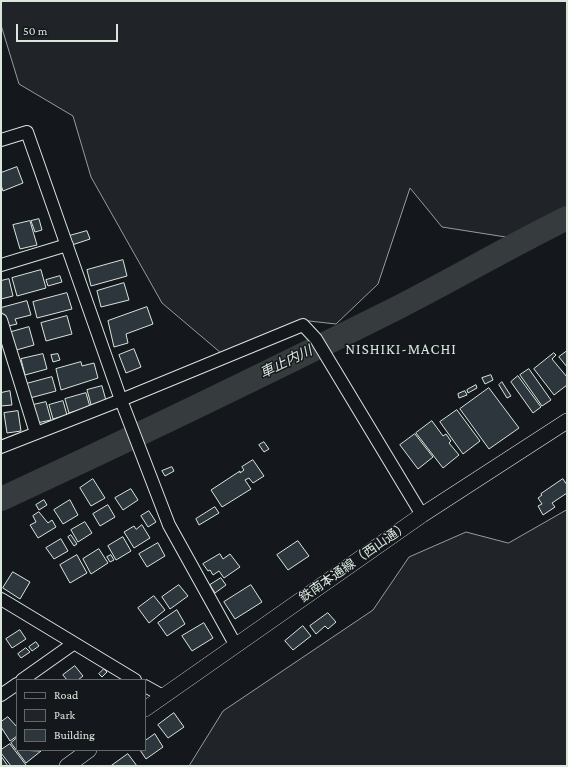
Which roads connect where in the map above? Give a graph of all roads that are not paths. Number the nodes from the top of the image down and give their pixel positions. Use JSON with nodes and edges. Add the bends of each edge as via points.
{"nodes":[{"id":1,"x":1,"y":140,"type":"edge"},
{"id":2,"x":67,"y":245,"type":"junction"},
{"id":3,"x":1,"y":265,"type":"edge"},
{"id":4,"x":1,"y":320,"type":"edge"},
{"id":5,"x":121,"y":400,"type":"junction"},
{"id":6,"x":567,"y":421,"type":"edge"},
{"id":7,"x":36,"y":433,"type":"junction"},
{"id":8,"x":1,"y":447,"type":"edge"},
{"id":9,"x":422,"y":515,"type":"junction"},
{"id":10,"x":1,"y":599,"type":"edge"},
{"id":11,"x":73,"y":644,"type":"junction"},
{"id":12,"x":235,"y":644,"type":"junction"},
{"id":13,"x":23,"y":679,"type":"edge"},
{"id":14,"x":133,"y":679,"type":"edge"},
{"id":15,"x":16,"y":685,"type":"edge"},
{"id":16,"x":146,"y":687,"type":"edge"},
{"id":17,"x":1,"y":695,"type":"edge"},
{"id":18,"x":163,"y":696,"type":"junction"},
{"id":19,"x":146,"y":708,"type":"edge"},
{"id":20,"x":88,"y":751,"type":"edge"},
{"id":21,"x":67,"y":766,"type":"edge"}],
"edges":[{"from":1,"to":2,"type":"street","via":[[27,132]]},
{"from":2,"to":3,"type":"street"},
{"from":2,"to":5,"type":"street"},
{"from":4,"to":7,"type":"street"},
{"from":5,"to":7,"type":"street"},
{"from":5,"to":9,"type":"street","via":[[303,325],[316,339]]},
{"from":5,"to":12,"type":"street","via":[[169,525]]},
{"from":6,"to":9,"type":"street","name":"鉄南本通線（西山通）"},
{"from":7,"to":8,"type":"street"},
{"from":9,"to":12,"type":"street","name":"鉄南本通線（西山通）"},
{"from":10,"to":11,"type":"street"},
{"from":11,"to":13,"type":"street"},
{"from":11,"to":14,"type":"street"},
{"from":12,"to":18,"type":"street","name":"鉄南本通線（西山通）"},
{"from":15,"to":17,"type":"street"},
{"from":16,"to":18,"type":"street"},
{"from":18,"to":19,"type":"street","name":"鉄南本通線（西山通）"},
{"from":20,"to":21,"type":"street"}]}
